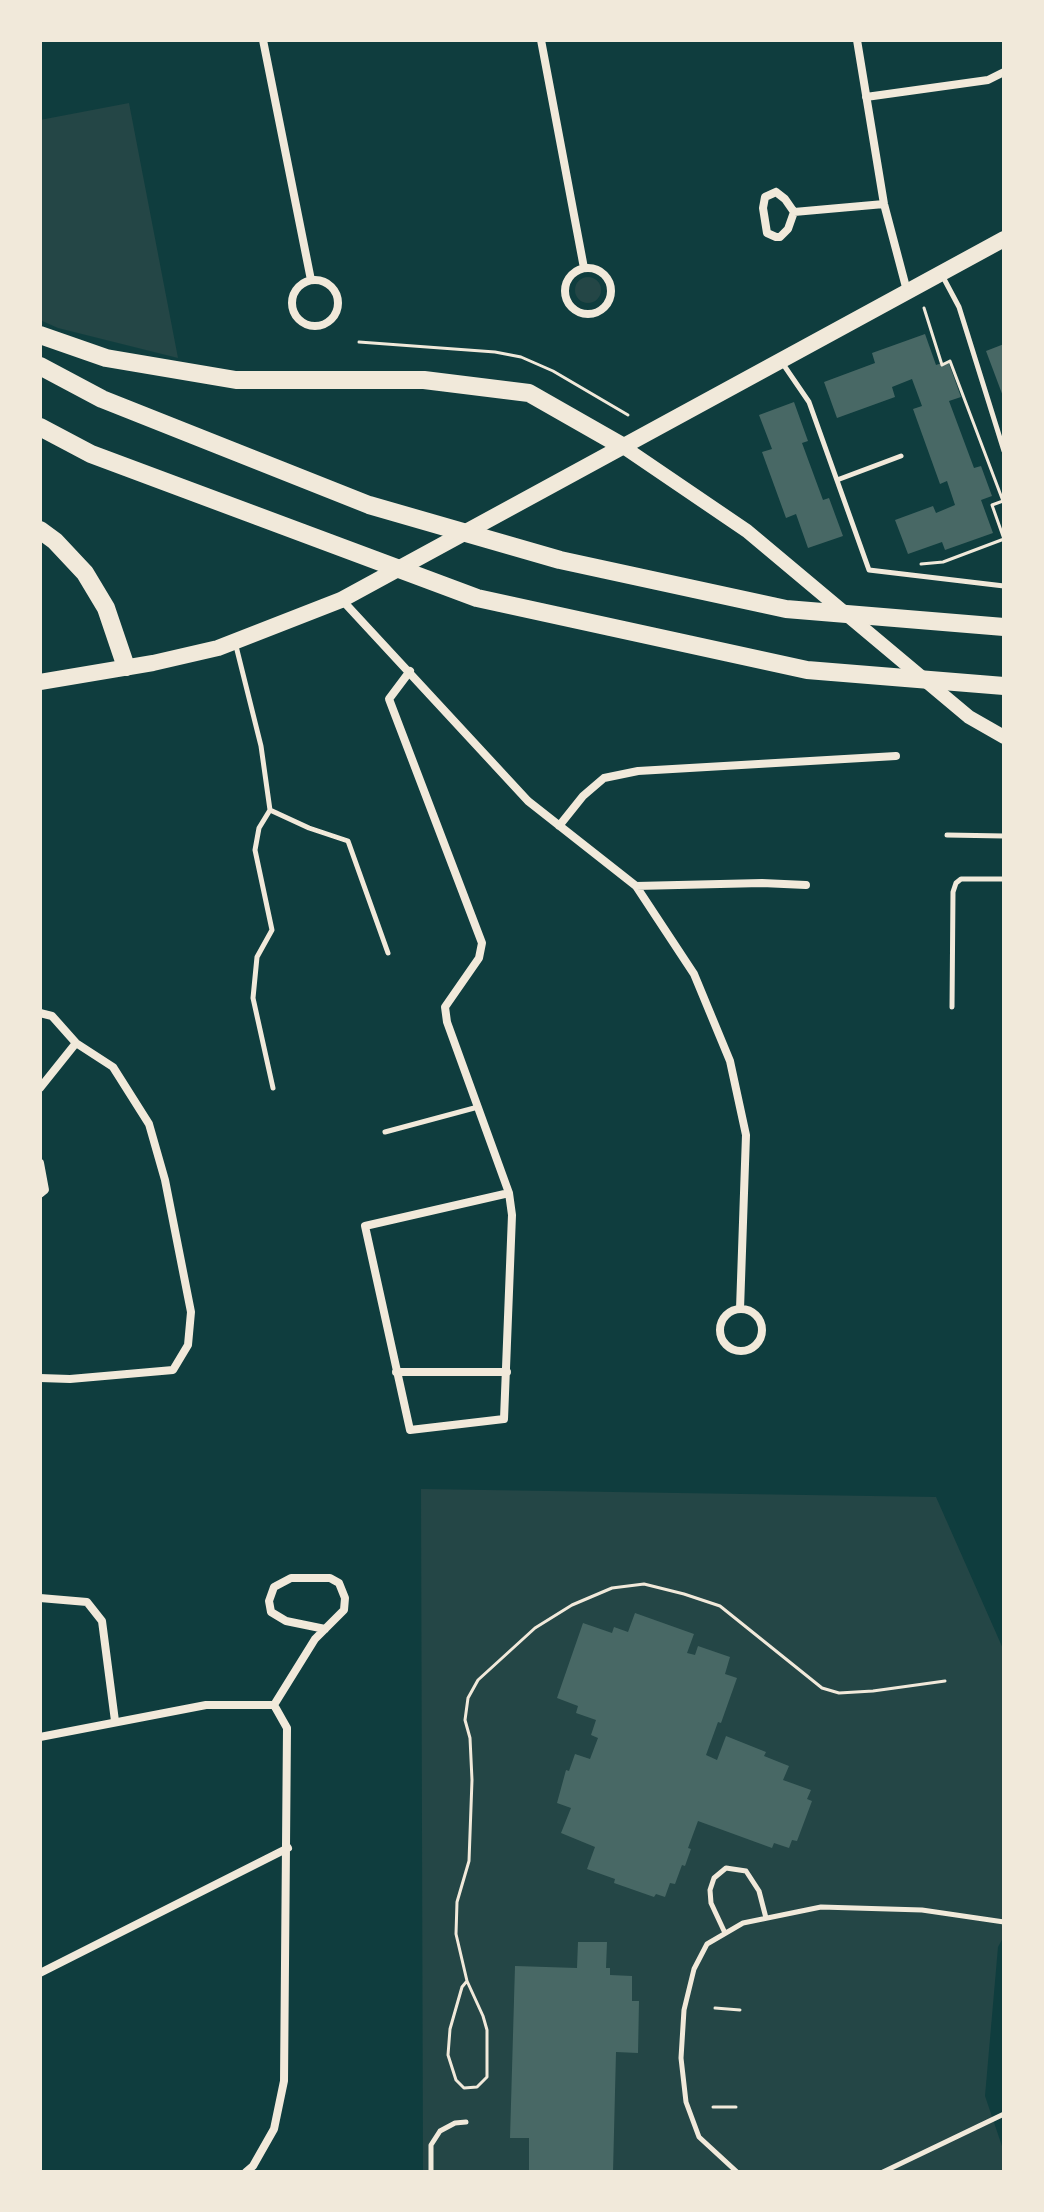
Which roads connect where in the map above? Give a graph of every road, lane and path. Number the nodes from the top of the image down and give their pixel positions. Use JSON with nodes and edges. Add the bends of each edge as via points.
{"nodes":[{"id":1,"x":263,"y":40,"type":"edge"},
{"id":2,"x":541,"y":40,"type":"edge"},
{"id":3,"x":857,"y":40,"type":"edge"},
{"id":4,"x":1004,"y":72,"type":"edge"},
{"id":5,"x":866,"y":97,"type":"junction"},
{"id":6,"x":884,"y":204,"type":"junction"},
{"id":7,"x":794,"y":212,"type":"junction"},
{"id":8,"x":1004,"y":239,"type":"edge"},
{"id":9,"x":584,"y":268,"type":"junction"},
{"id":10,"x":940,"y":273,"type":"junction"},
{"id":11,"x":311,"y":280,"type":"junction"},
{"id":12,"x":907,"y":291,"type":"junction"},
{"id":13,"x":924,"y":308,"type":"dead end"},
{"id":14,"x":40,"y":335,"type":"edge"},
{"id":15,"x":359,"y":342,"type":"dead end"},
{"id":16,"x":780,"y":360,"type":"junction"},
{"id":17,"x":40,"y":366,"type":"edge"},
{"id":18,"x":628,"y":415,"type":"dead end"},
{"id":19,"x":40,"y":427,"type":"edge"},
{"id":20,"x":622,"y":446,"type":"junction"},
{"id":21,"x":1004,"y":451,"type":"edge"},
{"id":22,"x":901,"y":456,"type":"dead end"},
{"id":23,"x":837,"y":480,"type":"junction"},
{"id":24,"x":40,"y":530,"type":"edge"},
{"id":25,"x":902,"y":574,"type":"junction"},
{"id":26,"x":1004,"y":586,"type":"edge"},
{"id":27,"x":341,"y":600,"type":"junction"},
{"id":28,"x":1004,"y":627,"type":"edge"},
{"id":29,"x":235,"y":641,"type":"junction"},
{"id":30,"x":126,"y":667,"type":"junction"},
{"id":31,"x":410,"y":671,"type":"junction"},
{"id":32,"x":40,"y":682,"type":"edge"},
{"id":33,"x":1004,"y":686,"type":"edge"},
{"id":34,"x":1004,"y":737,"type":"edge"},
{"id":35,"x":896,"y":756,"type":"dead end"},
{"id":36,"x":270,"y":810,"type":"junction"},
{"id":37,"x":559,"y":826,"type":"junction"},
{"id":38,"x":947,"y":835,"type":"dead end"},
{"id":39,"x":1004,"y":836,"type":"edge"},
{"id":40,"x":1004,"y":879,"type":"edge"},
{"id":41,"x":806,"y":885,"type":"dead end"},
{"id":42,"x":636,"y":886,"type":"junction"},
{"id":43,"x":388,"y":953,"type":"dead end"},
{"id":44,"x":952,"y":1007,"type":"dead end"},
{"id":45,"x":40,"y":1013,"type":"edge"},
{"id":46,"x":76,"y":1043,"type":"junction"},
{"id":47,"x":40,"y":1088,"type":"edge"},
{"id":48,"x":273,"y":1088,"type":"dead end"},
{"id":49,"x":479,"y":1107,"type":"junction"},
{"id":50,"x":385,"y":1132,"type":"dead end"},
{"id":51,"x":40,"y":1163,"type":"edge"},
{"id":52,"x":509,"y":1193,"type":"junction"},
{"id":53,"x":40,"y":1194,"type":"edge"},
{"id":54,"x":740,"y":1309,"type":"junction"},
{"id":55,"x":396,"y":1372,"type":"junction"},
{"id":56,"x":507,"y":1372,"type":"junction"},
{"id":57,"x":40,"y":1378,"type":"edge"},
{"id":58,"x":40,"y":1598,"type":"edge"},
{"id":59,"x":325,"y":1629,"type":"junction"},
{"id":60,"x":945,"y":1681,"type":"dead end"},
{"id":61,"x":274,"y":1705,"type":"junction"},
{"id":62,"x":115,"y":1721,"type":"junction"},
{"id":63,"x":40,"y":1737,"type":"edge"},
{"id":64,"x":288,"y":1848,"type":"junction"},
{"id":65,"x":766,"y":1918,"type":"junction"},
{"id":66,"x":1004,"y":1922,"type":"edge"},
{"id":67,"x":725,"y":1933,"type":"junction"},
{"id":68,"x":40,"y":1973,"type":"edge"},
{"id":69,"x":467,"y":1981,"type":"junction"},
{"id":70,"x":715,"y":2008,"type":"dead end"},
{"id":71,"x":740,"y":2010,"type":"dead end"},
{"id":72,"x":713,"y":2107,"type":"dead end"},
{"id":73,"x":736,"y":2107,"type":"dead end"},
{"id":74,"x":1004,"y":2114,"type":"edge"},
{"id":75,"x":466,"y":2122,"type":"dead end"},
{"id":76,"x":246,"y":2172,"type":"edge"},
{"id":77,"x":431,"y":2172,"type":"edge"},
{"id":78,"x":737,"y":2172,"type":"edge"},
{"id":79,"x":883,"y":2172,"type":"edge"}],
"edges":[{"from":1,"to":11,"type":"street"},
{"from":2,"to":9,"type":"street"},
{"from":3,"to":5,"type":"street"},
{"from":4,"to":5,"type":"street","via":[[988,80]]},
{"from":5,"to":6,"type":"street"},
{"from":6,"to":7,"type":"street"},
{"from":6,"to":12,"type":"street"},
{"from":7,"to":7,"type":"street","via":[[776,192],[768,194],[763,208],[767,233],[780,237]]},
{"from":8,"to":10,"type":"main road"},
{"from":9,"to":9,"type":"street","via":[[566,282],[565,297],[581,314],[596,313],[608,304],[612,289],[605,275]]},
{"from":10,"to":12,"type":"main road"},
{"from":10,"to":21,"type":"lane","via":[[959,307]]},
{"from":11,"to":11,"type":"street","via":[[293,294],[293,310],[302,322],[317,326],[336,314],[339,299],[326,282]]},
{"from":12,"to":16,"type":"main road"},
{"from":13,"to":25,"type":"path","via":[[942,365],[950,361],[1003,501],[992,505],[1004,539],[943,562],[906,566]]},
{"from":14,"to":20,"type":"highway","via":[[106,358],[236,380],[424,380],[529,393]]},
{"from":15,"to":18,"type":"path","via":[[521,357]]},
{"from":16,"to":20,"type":"main road"},
{"from":16,"to":23,"type":"lane","via":[[809,402]]},
{"from":17,"to":28,"type":"highway","via":[[102,399],[369,505],[560,560],[786,609]]},
{"from":19,"to":33,"type":"highway","via":[[91,454],[477,598],[807,670]]},
{"from":20,"to":27,"type":"main road"},
{"from":20,"to":34,"type":"main road","via":[[798,571],[959,708]]},
{"from":22,"to":23,"type":"lane"},
{"from":23,"to":25,"type":"lane","via":[[869,570]]},
{"from":24,"to":30,"type":"highway","via":[[85,573],[106,608]]},
{"from":25,"to":26,"type":"lane"},
{"from":27,"to":29,"type":"main road"},
{"from":27,"to":31,"type":"street"},
{"from":29,"to":30,"type":"main road"},
{"from":29,"to":36,"type":"lane","via":[[261,746]]},
{"from":30,"to":32,"type":"main road"},
{"from":31,"to":37,"type":"street","via":[[528,801]]},
{"from":31,"to":49,"type":"street","via":[[389,699],[482,943],[479,958],[445,1007]]},
{"from":35,"to":37,"type":"street","via":[[638,771],[604,778]]},
{"from":36,"to":43,"type":"lane","via":[[348,841]]},
{"from":36,"to":48,"type":"lane","via":[[255,850],[272,930],[257,957],[253,998]]},
{"from":37,"to":42,"type":"street"},
{"from":38,"to":39,"type":"lane"},
{"from":40,"to":44,"type":"lane","via":[[956,883]]},
{"from":41,"to":42,"type":"street"},
{"from":42,"to":54,"type":"street","via":[[694,974],[730,1061],[746,1135]]},
{"from":45,"to":46,"type":"street","via":[[52,1016]]},
{"from":46,"to":47,"type":"street"},
{"from":46,"to":57,"type":"street","via":[[113,1067],[149,1124],[191,1312],[188,1345],[173,1370]]},
{"from":49,"to":50,"type":"lane"},
{"from":49,"to":52,"type":"street"},
{"from":51,"to":53,"type":"street","via":[[45,1190]]},
{"from":52,"to":55,"type":"street","via":[[365,1226]]},
{"from":52,"to":56,"type":"street"},
{"from":54,"to":54,"type":"street","via":[[758,1318],[761,1331],[757,1343],[745,1350],[726,1345],[720,1332],[727,1314]]},
{"from":55,"to":56,"type":"street"},
{"from":55,"to":56,"type":"street","via":[[410,1430],[504,1419]]},
{"from":58,"to":62,"type":"street","via":[[87,1602],[102,1621]]},
{"from":59,"to":59,"type":"street","via":[[286,1621],[271,1612],[274,1587],[291,1578],[330,1578],[339,1583],[344,1610]]},
{"from":59,"to":61,"type":"street"},
{"from":60,"to":69,"type":"path","via":[[839,1693],[822,1688],[720,1606],[644,1584],[612,1588],[535,1628],[478,1680],[468,1698],[469,1861],[457,1902],[456,1934]]},
{"from":61,"to":62,"type":"street","via":[[206,1705]]},
{"from":61,"to":64,"type":"street","via":[[287,1728]]},
{"from":62,"to":63,"type":"street"},
{"from":64,"to":68,"type":"street"},
{"from":64,"to":76,"type":"street","via":[[284,2081],[274,2129]]},
{"from":65,"to":66,"type":"lane","via":[[821,1907],[922,1910]]},
{"from":65,"to":67,"type":"lane"},
{"from":65,"to":67,"type":"lane","via":[[759,1891],[746,1871],[726,1868],[710,1890]]},
{"from":67,"to":78,"type":"lane","via":[[707,1944],[694,1969],[681,2058],[686,2102],[699,2137]]},
{"from":69,"to":69,"type":"path","via":[[450,2029],[448,2055],[464,2088],[477,2087],[487,2077],[487,2030]]},
{"from":70,"to":71,"type":"path"},
{"from":72,"to":73,"type":"path"},
{"from":74,"to":79,"type":"lane"},
{"from":75,"to":77,"type":"lane","via":[[440,2131],[431,2145]]}]}
